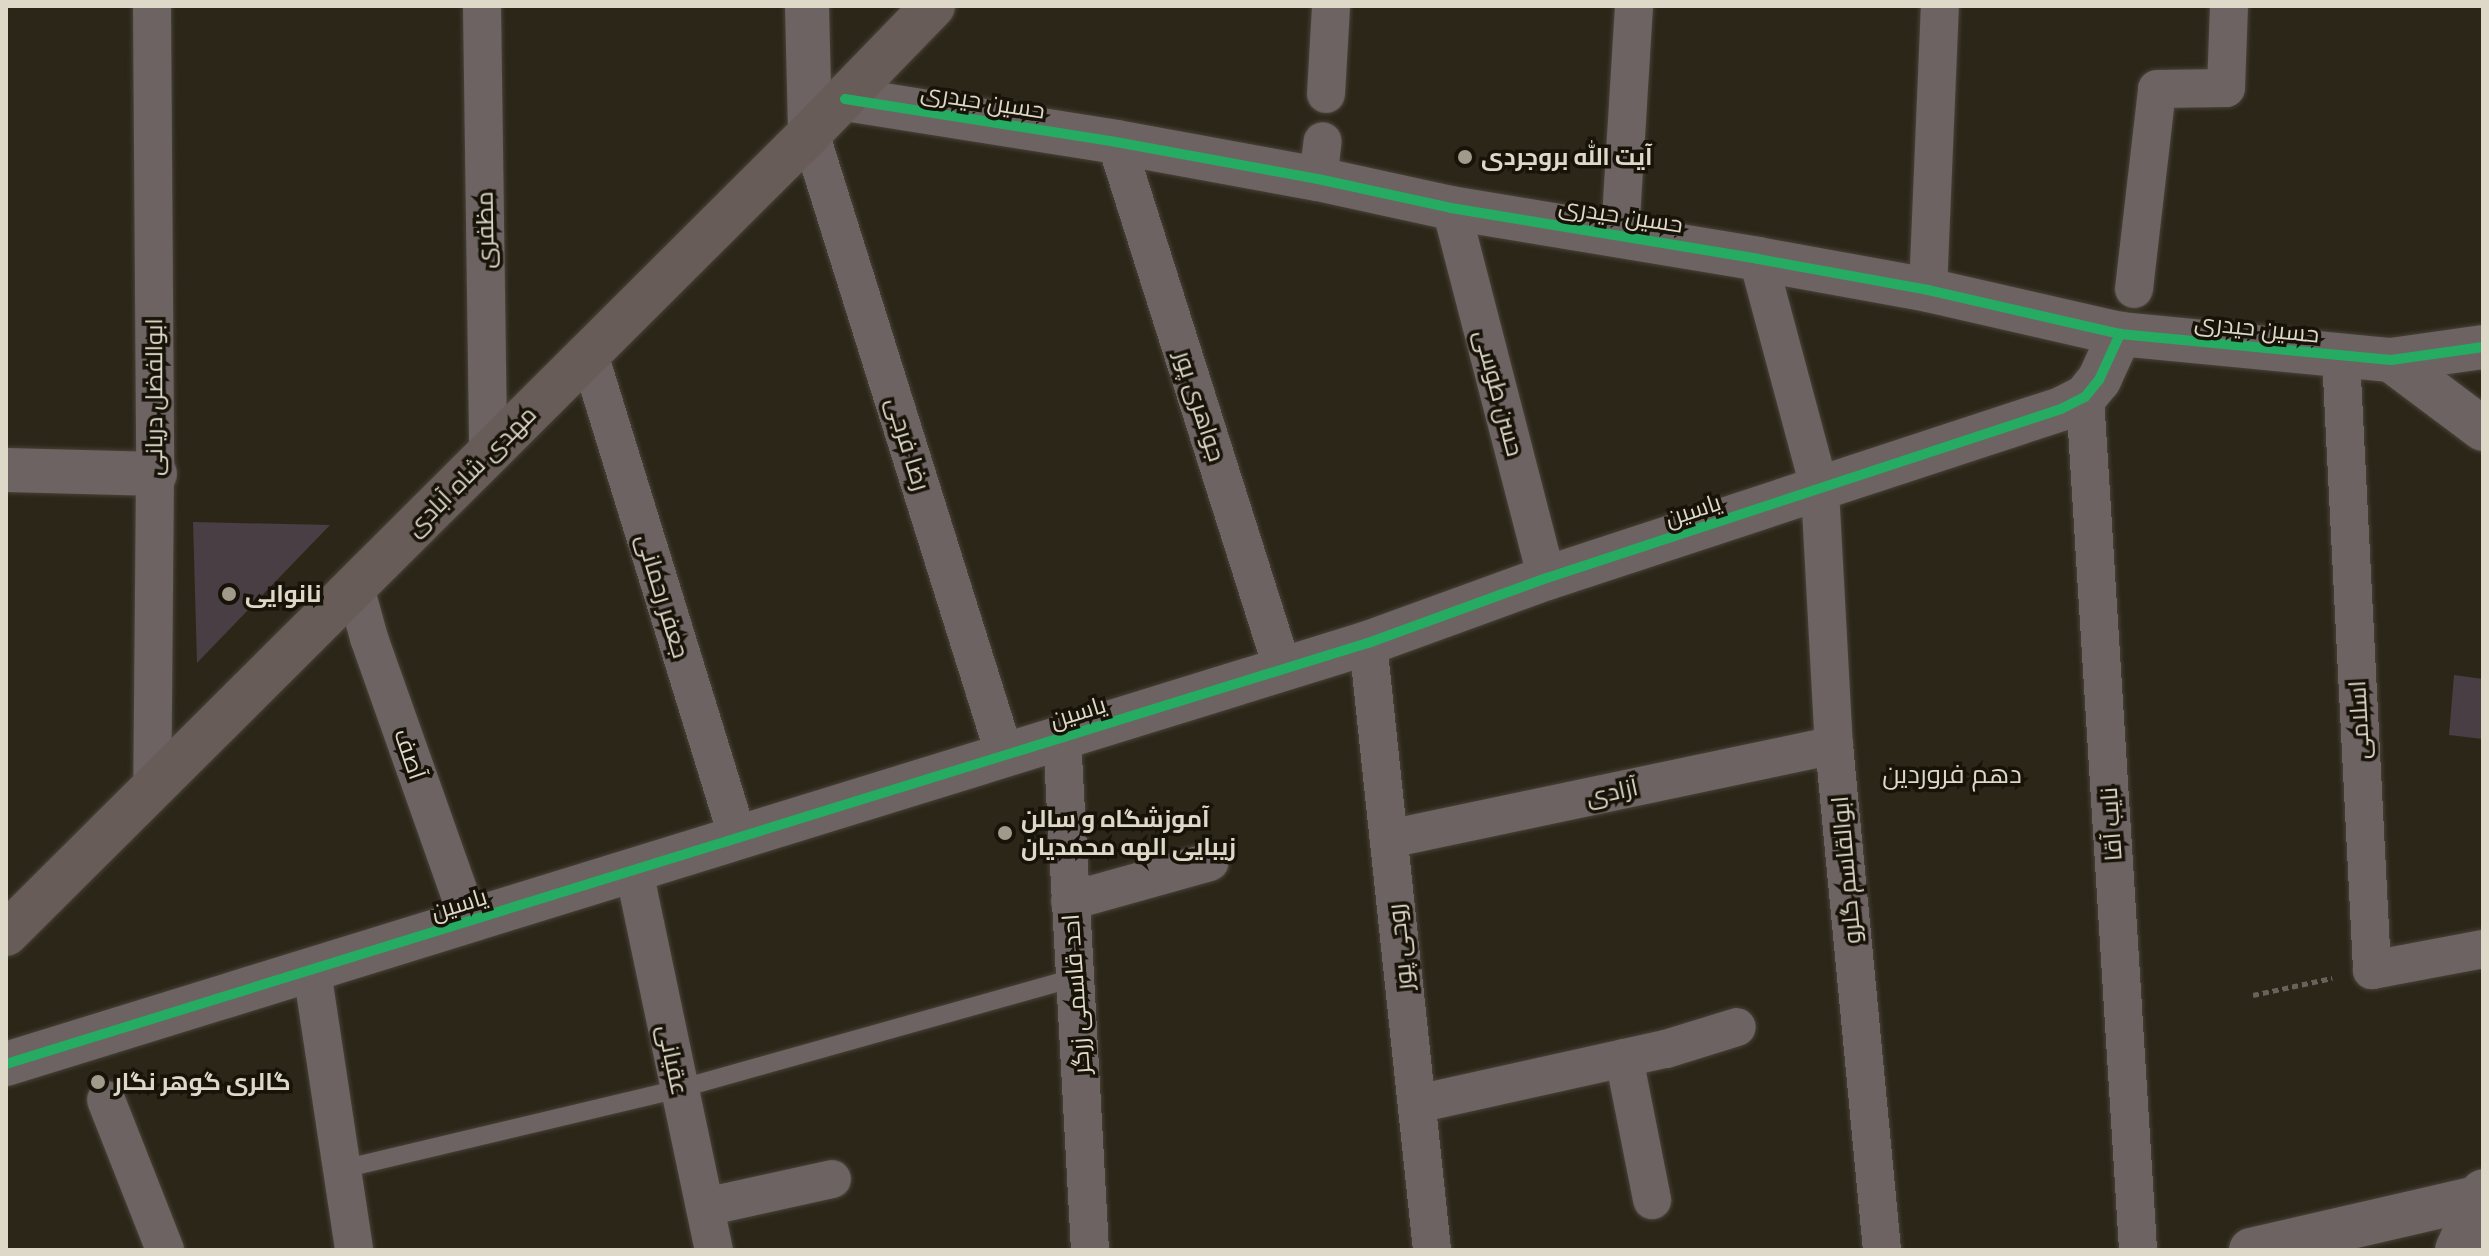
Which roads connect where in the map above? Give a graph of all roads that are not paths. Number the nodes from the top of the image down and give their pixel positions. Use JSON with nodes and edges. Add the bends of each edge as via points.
{"nodes":[{"id":1,"x":152,"y":6,"type":"edge"},
{"id":2,"x":482,"y":6,"type":"edge"},
{"id":3,"x":807,"y":6,"type":"edge"},
{"id":4,"x":933,"y":6,"type":"edge"},
{"id":5,"x":1331,"y":6,"type":"edge"},
{"id":6,"x":1634,"y":6,"type":"edge"},
{"id":7,"x":1940,"y":6,"type":"edge"},
{"id":8,"x":2229,"y":6,"type":"edge"},
{"id":9,"x":1326,"y":94,"type":"dead end"},
{"id":10,"x":845,"y":99,"type":"junction"},
{"id":11,"x":810,"y":133,"type":"junction"},
{"id":12,"x":1116,"y":142,"type":"junction"},
{"id":13,"x":1451,"y":208,"type":"junction"},
{"id":14,"x":1620,"y":235,"type":"junction"},
{"id":15,"x":1758,"y":259,"type":"junction"},
{"id":16,"x":2134,"y":289,"type":"dead end"},
{"id":17,"x":1928,"y":290,"type":"junction"},
{"id":18,"x":2120,"y":334,"type":"junction"},
{"id":19,"x":2483,"y":347,"type":"edge"},
{"id":20,"x":589,"y":354,"type":"junction"},
{"id":21,"x":2341,"y":357,"type":"junction"},
{"id":22,"x":2391,"y":360,"type":"junction"},
{"id":23,"x":2085,"y":397,"type":"junction"},
{"id":24,"x":2483,"y":429,"type":"edge"},
{"id":25,"x":488,"y":454,"type":"junction"},
{"id":26,"x":6,"y":470,"type":"edge"},
{"id":27,"x":155,"y":474,"type":"junction"},
{"id":28,"x":1820,"y":490,"type":"junction"},
{"id":29,"x":1547,"y":578,"type":"junction"},
{"id":30,"x":355,"y":587,"type":"junction"},
{"id":31,"x":1368,"y":643,"type":"junction"},
{"id":32,"x":1283,"y":670,"type":"junction"},
{"id":33,"x":1062,"y":738,"type":"junction"},
{"id":34,"x":1834,"y":745,"type":"junction"},
{"id":35,"x":1005,"y":756,"type":"junction"},
{"id":36,"x":152,"y":788,"type":"junction"},
{"id":37,"x":738,"y":838,"type":"junction"},
{"id":38,"x":1389,"y":839,"type":"junction"},
{"id":39,"x":1210,"y":862,"type":"dead end"},
{"id":40,"x":634,"y":871,"type":"junction"},
{"id":41,"x":1070,"y":901,"type":"junction"},
{"id":42,"x":469,"y":921,"type":"junction"},
{"id":43,"x":6,"y":934,"type":"edge"},
{"id":44,"x":2483,"y":949,"type":"edge"},
{"id":45,"x":312,"y":971,"type":"junction"},
{"id":46,"x":1075,"y":978,"type":"junction"},
{"id":47,"x":1737,"y":1027,"type":"dead end"},
{"id":48,"x":1624,"y":1058,"type":"junction"},
{"id":49,"x":6,"y":1064,"type":"edge"},
{"id":50,"x":679,"y":1089,"type":"junction"},
{"id":51,"x":106,"y":1100,"type":"dead end"},
{"id":52,"x":1417,"y":1104,"type":"junction"},
{"id":53,"x":343,"y":1169,"type":"junction"},
{"id":54,"x":832,"y":1179,"type":"dead end"},
{"id":55,"x":2482,"y":1194,"type":"edge"},
{"id":56,"x":1652,"y":1200,"type":"dead end"},
{"id":57,"x":705,"y":1207,"type":"junction"},
{"id":58,"x":165,"y":1250,"type":"edge"},
{"id":59,"x":354,"y":1250,"type":"edge"},
{"id":60,"x":714,"y":1250,"type":"edge"},
{"id":61,"x":1090,"y":1250,"type":"edge"},
{"id":62,"x":1432,"y":1250,"type":"edge"},
{"id":63,"x":1882,"y":1250,"type":"edge"},
{"id":64,"x":2138,"y":1250,"type":"edge"},
{"id":65,"x":2251,"y":1250,"type":"edge"},
{"id":66,"x":2457,"y":1250,"type":"edge"}],
"edges":[{"from":1,"to":27,"type":"street","name":"ابوالفضل دریانی"},
{"from":2,"to":25,"type":"street","name":"مظفری"},
{"from":3,"to":11,"type":"street"},
{"from":4,"to":10,"type":"main road","name":"مهدی شاه آبادی"},
{"from":5,"to":9,"type":"street"},
{"from":6,"to":14,"type":"street"},
{"from":7,"to":17,"type":"street"},
{"from":8,"to":16,"type":"street","via":[[2226,88],[2157,89]]},
{"from":10,"to":11,"type":"main road","name":"مهدی شاه آبادی"},
{"from":10,"to":12,"type":"street","name":"حسین حیدری"},
{"from":11,"to":20,"type":"main road","name":"مهدی شاه آبادی"},
{"from":11,"to":35,"type":"street","name":"رضا فرجی"},
{"from":12,"to":13,"type":"street","name":"حسین حیدری","via":[[1321,160]]},
{"from":12,"to":32,"type":"street","name":"جواهری پور"},
{"from":13,"to":14,"type":"street","name":"حسین حیدری"},
{"from":13,"to":29,"type":"street","name":"حسن طوسی"},
{"from":14,"to":15,"type":"street","name":"حسین حیدری"},
{"from":15,"to":17,"type":"street","name":"حسین حیدری"},
{"from":15,"to":28,"type":"street","name":"ابوالقاسم گلرو"},
{"from":17,"to":18,"type":"street","name":"حسین حیدری"},
{"from":18,"to":21,"type":"street","name":"حسین حیدری"},
{"from":18,"to":23,"type":"street"},
{"from":19,"to":22,"type":"street","name":"حسین حیدری"},
{"from":20,"to":25,"type":"main road","name":"مهدی شاه آبادی"},
{"from":20,"to":37,"type":"street","name":"جعفر رحمانی"},
{"from":21,"to":22,"type":"street","name":"حسین حیدری"},
{"from":21,"to":44,"type":"street","name":"اسلامی","via":[[2372,970]]},
{"from":22,"to":24,"type":"street"},
{"from":23,"to":28,"type":"street","name":"یاسین"},
{"from":23,"to":64,"type":"street","name":"نایب آقا"},
{"from":25,"to":30,"type":"main road","name":"مهدی شاه آبادی"},
{"from":26,"to":27,"type":"street"},
{"from":27,"to":36,"type":"street","name":"ابوالفضل دریانی"},
{"from":28,"to":29,"type":"street","name":"یاسین"},
{"from":28,"to":34,"type":"street","name":"ابوالقاسم گلرو"},
{"from":29,"to":31,"type":"street","name":"یاسین"},
{"from":30,"to":36,"type":"main road","name":"مهدی شاه آبادی"},
{"from":30,"to":42,"type":"street","name":"آصف"},
{"from":31,"to":32,"type":"street","name":"یاسین"},
{"from":31,"to":38,"type":"street","name":"روحی پور"},
{"from":32,"to":33,"type":"street","name":"یاسین"},
{"from":33,"to":35,"type":"street","name":"یاسین"},
{"from":33,"to":41,"type":"street","name":"احد قاسمی زرگر"},
{"from":34,"to":38,"type":"street","name":"آزادی"},
{"from":34,"to":63,"type":"street","name":"ابوالقاسم گلرو"},
{"from":35,"to":37,"type":"street","name":"یاسین"},
{"from":36,"to":43,"type":"main road","name":"مهدی شاه آبادی"},
{"from":37,"to":40,"type":"street","name":"یاسین"},
{"from":38,"to":52,"type":"street","name":"روحی پور"},
{"from":39,"to":41,"type":"street"},
{"from":40,"to":42,"type":"street","name":"یاسین"},
{"from":40,"to":50,"type":"street","name":"عقیانی"},
{"from":41,"to":46,"type":"street","name":"احد قاسمی زرگر"},
{"from":42,"to":45,"type":"street","name":"یاسین"},
{"from":45,"to":49,"type":"street","name":"یاسین"},
{"from":45,"to":53,"type":"street"},
{"from":46,"to":50,"type":"lane"},
{"from":46,"to":61,"type":"street","name":"احد قاسمی زرگر"},
{"from":47,"to":48,"type":"street"},
{"from":48,"to":52,"type":"street"},
{"from":48,"to":56,"type":"street"},
{"from":50,"to":53,"type":"lane"},
{"from":50,"to":57,"type":"street","name":"عقیانی"},
{"from":51,"to":58,"type":"street"},
{"from":52,"to":62,"type":"street","name":"روحی پور"},
{"from":53,"to":59,"type":"street"},
{"from":54,"to":57,"type":"street"},
{"from":55,"to":65,"type":"street"},
{"from":55,"to":66,"type":"street"},
{"from":57,"to":60,"type":"street","name":"عقیانی"}]}
